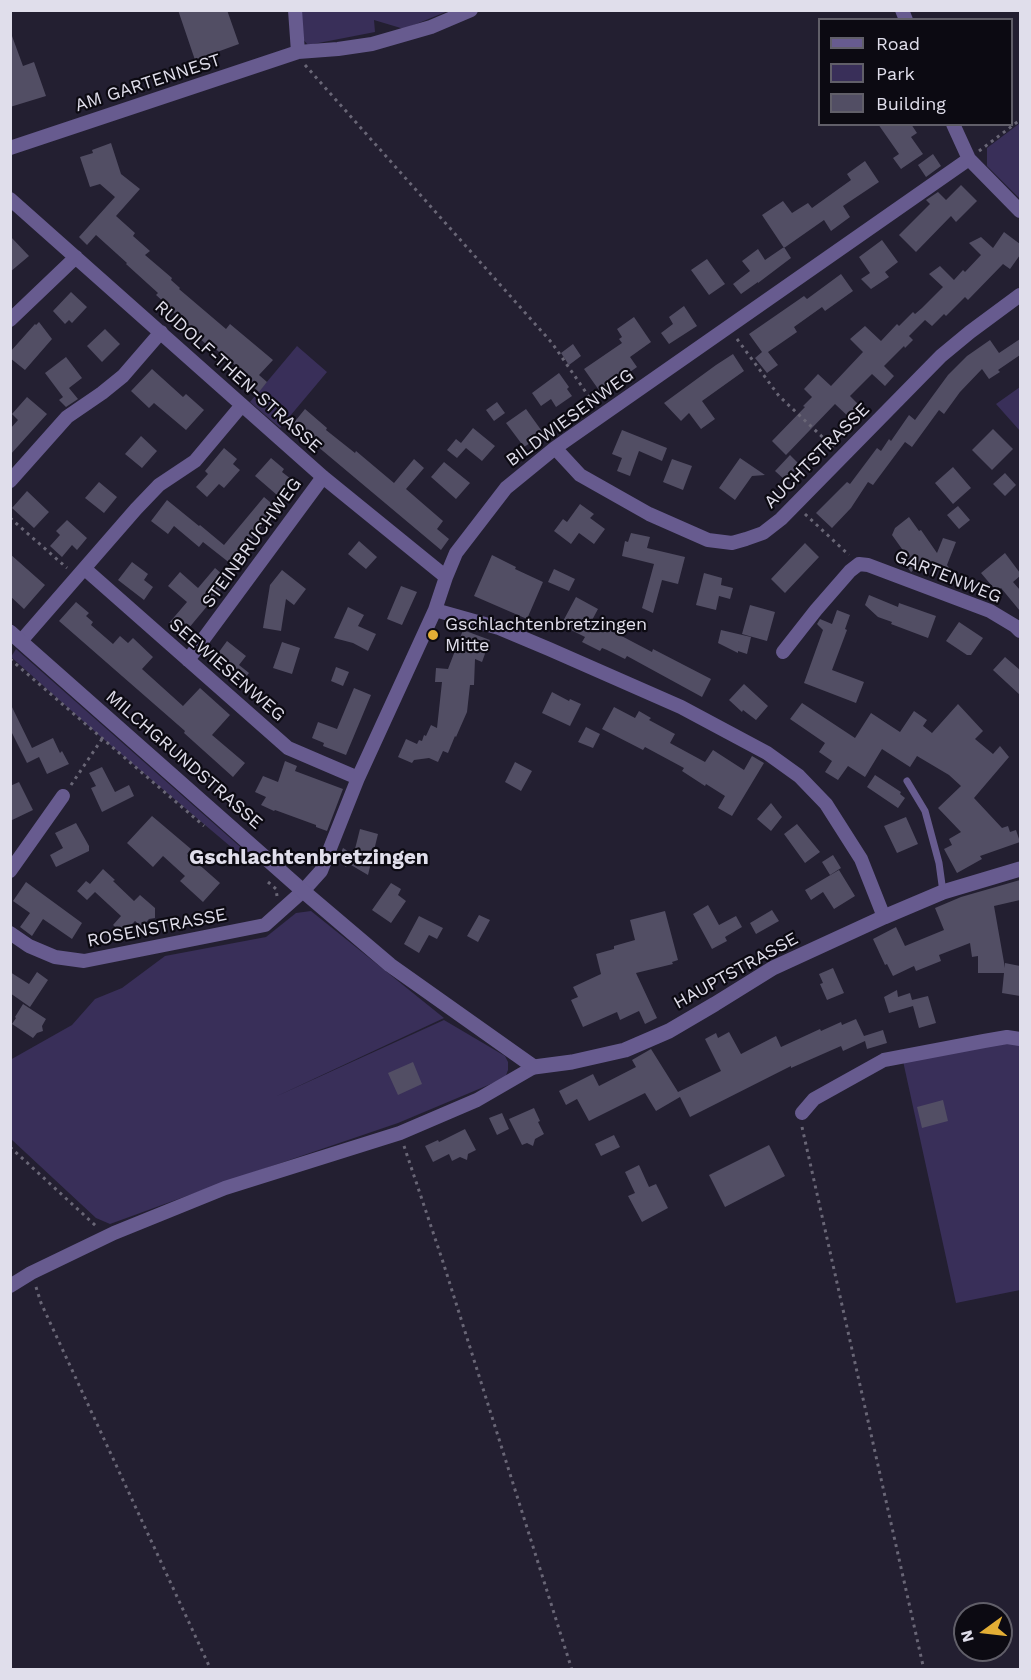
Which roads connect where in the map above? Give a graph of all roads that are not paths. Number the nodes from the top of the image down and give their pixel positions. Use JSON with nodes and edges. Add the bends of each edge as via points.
{"nodes":[{"id":1,"x":295,"y":10,"type":"edge"},
{"id":2,"x":471,"y":10,"type":"edge"},
{"id":3,"x":298,"y":52,"type":"junction"},
{"id":4,"x":954,"y":126,"type":"edge"},
{"id":5,"x":10,"y":148,"type":"edge"},
{"id":6,"x":969,"y":159,"type":"junction"},
{"id":7,"x":10,"y":199,"type":"edge"},
{"id":8,"x":1020,"y":211,"type":"edge"},
{"id":9,"x":76,"y":257,"type":"junction"},
{"id":10,"x":1020,"y":295,"type":"edge"},
{"id":11,"x":10,"y":320,"type":"edge"},
{"id":12,"x":161,"y":332,"type":"junction"},
{"id":13,"x":242,"y":405,"type":"junction"},
{"id":14,"x":555,"y":448,"type":"junction"},
{"id":15,"x":323,"y":477,"type":"junction"},
{"id":16,"x":10,"y":481,"type":"edge"},
{"id":17,"x":81,"y":573,"type":"junction"},
{"id":18,"x":446,"y":577,"type":"junction"},
{"id":19,"x":435,"y":610,"type":"junction"},
{"id":20,"x":1020,"y":631,"type":"edge"},
{"id":21,"x":16,"y":637,"type":"edge"},
{"id":22,"x":783,"y":652,"type":"dead end"},
{"id":23,"x":188,"y":660,"type":"junction"},
{"id":24,"x":358,"y":778,"type":"junction"},
{"id":25,"x":907,"y":781,"type":"dead end"},
{"id":26,"x":63,"y":796,"type":"road end"},
{"id":27,"x":1020,"y":869,"type":"edge"},
{"id":28,"x":10,"y":872,"type":"edge"},
{"id":29,"x":303,"y":891,"type":"junction"},
{"id":30,"x":943,"y":892,"type":"junction"},
{"id":31,"x":884,"y":917,"type":"junction"},
{"id":32,"x":10,"y":933,"type":"edge"},
{"id":33,"x":1020,"y":1039,"type":"edge"},
{"id":34,"x":534,"y":1067,"type":"junction"},
{"id":35,"x":801,"y":1113,"type":"road end"},
{"id":36,"x":10,"y":1286,"type":"edge"}],
"edges":[{"from":1,"to":3,"type":"street"},
{"from":2,"to":3,"type":"street","name":"AM GARTENNEST","via":[[431,27],[372,44]]},
{"from":3,"to":5,"type":"street","name":"AM GARTENNEST"},
{"from":4,"to":6,"type":"street"},
{"from":6,"to":8,"type":"street"},
{"from":6,"to":14,"type":"street","name":"BILDWIESENWEG"},
{"from":7,"to":9,"type":"street","name":"RUDOLF-THEN-STRASSE"},
{"from":9,"to":11,"type":"street"},
{"from":9,"to":12,"type":"street","name":"RUDOLF-THEN-STRASSE"},
{"from":10,"to":14,"type":"street","name":"AUCHTSTRASSE","via":[[941,356],[795,506],[763,533],[732,543],[708,540],[649,514],[580,475]]},
{"from":12,"to":13,"type":"street","name":"RUDOLF-THEN-STRASSE"},
{"from":12,"to":16,"type":"street","via":[[123,376],[68,417]]},
{"from":13,"to":15,"type":"street","name":"RUDOLF-THEN-STRASSE"},
{"from":13,"to":17,"type":"street","via":[[195,461],[159,485]]},
{"from":14,"to":18,"type":"street","name":"BILDWIESENWEG","via":[[506,488],[456,553]]},
{"from":15,"to":18,"type":"street","name":"RUDOLF-THEN-STRASSE"},
{"from":15,"to":23,"type":"street","name":"STEINBRUCHWEG"},
{"from":17,"to":21,"type":"street"},
{"from":17,"to":23,"type":"street","name":"SEEWIESENWEG"},
{"from":18,"to":19,"type":"street","name":"BILDWIESENWEG"},
{"from":19,"to":24,"type":"street","name":"BILDWIESENWEG"},
{"from":19,"to":31,"type":"street","via":[[499,628],[549,649],[681,707],[767,753],[799,776],[826,804],[861,859]]},
{"from":20,"to":22,"type":"street","name":"GARTENWEG","via":[[990,611],[859,564]]},
{"from":21,"to":29,"type":"street","name":"MILCHGRUNDSTRASSE"},
{"from":23,"to":24,"type":"street","name":"SEEWIESENWEG","via":[[288,748]]},
{"from":24,"to":29,"type":"street","name":"BILDWIESENWEG","via":[[321,871]]},
{"from":25,"to":30,"type":"lane","via":[[925,811]]},
{"from":26,"to":28,"type":"street"},
{"from":27,"to":30,"type":"street","name":"HAUPTSTRASSE"},
{"from":29,"to":32,"type":"street","name":"ROSENSTRASSE","via":[[265,926],[84,961],[55,957]]},
{"from":29,"to":34,"type":"street","name":"MILCHGRUNDSTRASSE","via":[[390,965]]},
{"from":30,"to":31,"type":"street","name":"HAUPTSTRASSE"},
{"from":31,"to":34,"type":"street","name":"HAUPTSTRASSE","via":[[774,968],[669,1031],[625,1050]]},
{"from":33,"to":35,"type":"street","via":[[1007,1037],[884,1060],[814,1099]]},
{"from":34,"to":36,"type":"street","via":[[477,1100],[400,1133],[225,1188],[114,1233]]}]}
